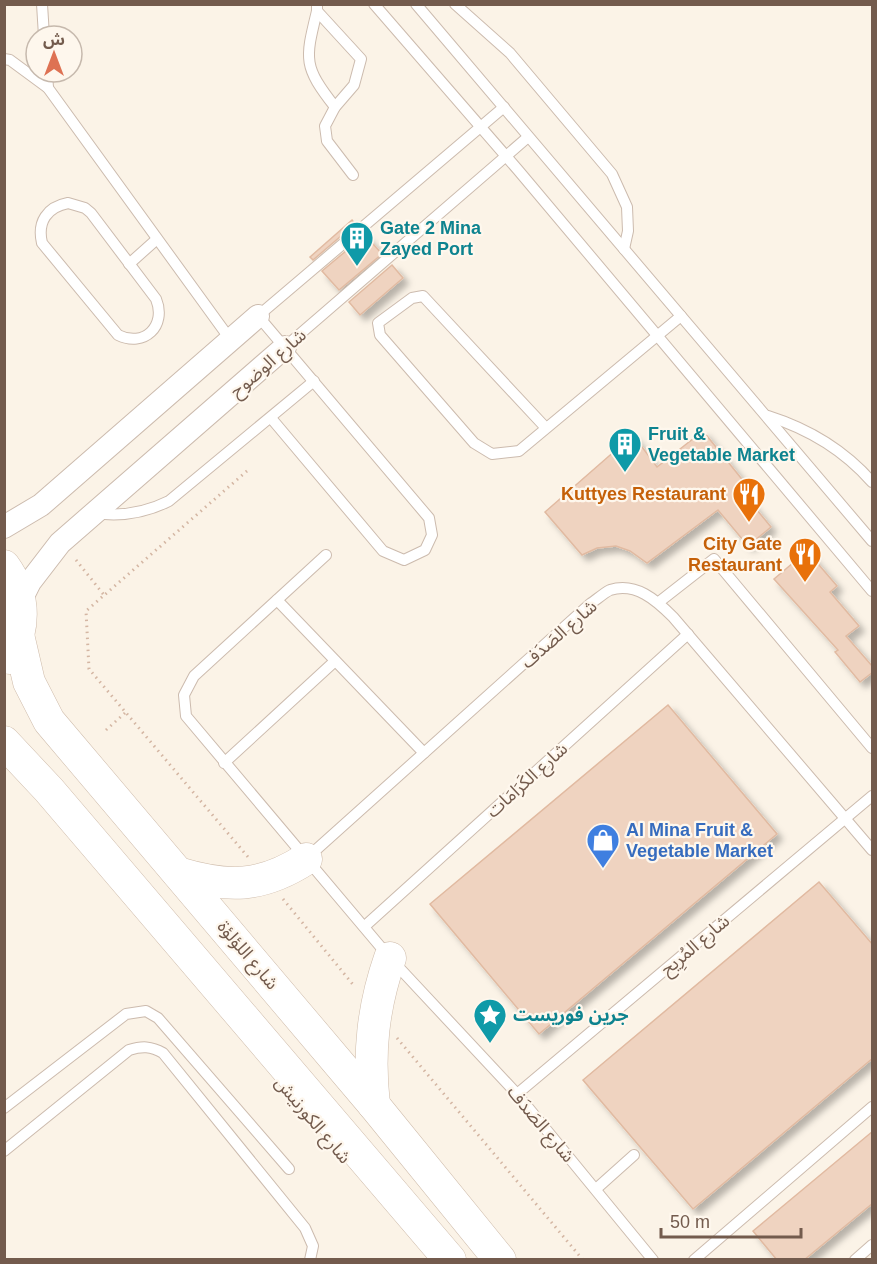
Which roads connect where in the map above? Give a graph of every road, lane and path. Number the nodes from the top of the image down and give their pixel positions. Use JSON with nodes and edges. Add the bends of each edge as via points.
{"nodes":[{"id":1,"x":42,"y":4,"type":"edge"},
{"id":2,"x":374,"y":4,"type":"edge"},
{"id":3,"x":416,"y":4,"type":"edge"},
{"id":4,"x":455,"y":4,"type":"edge"},
{"id":5,"x":317,"y":8,"type":"edge"},
{"id":6,"x":43,"y":24,"type":"edge"},
{"id":7,"x":4,"y":59,"type":"edge"},
{"id":8,"x":48,"y":84,"type":"edge"},
{"id":9,"x":48,"y":88,"type":"junction"},
{"id":10,"x":334,"y":107,"type":"junction"},
{"id":11,"x":504,"y":107,"type":"junction"},
{"id":12,"x":482,"y":127,"type":"junction"},
{"id":13,"x":528,"y":136,"type":"junction"},
{"id":14,"x":506,"y":156,"type":"junction"},
{"id":15,"x":353,"y":175,"type":"dead end"},
{"id":16,"x":157,"y":239,"type":"junction"},
{"id":17,"x":624,"y":249,"type":"junction"},
{"id":18,"x":129,"y":264,"type":"junction"},
{"id":19,"x":258,"y":316,"type":"junction"},
{"id":20,"x":681,"y":316,"type":"junction"},
{"id":21,"x":657,"y":336,"type":"junction"},
{"id":22,"x":230,"y":339,"type":"junction"},
{"id":23,"x":285,"y":347,"type":"junction"},
{"id":24,"x":314,"y":381,"type":"junction"},
{"id":25,"x":766,"y":415,"type":"junction"},
{"id":26,"x":271,"y":418,"type":"junction"},
{"id":27,"x":546,"y":428,"type":"junction"},
{"id":28,"x":873,"y":482,"type":"edge"},
{"id":29,"x":95,"y":513,"type":"junction"},
{"id":30,"x":4,"y":527,"type":"edge"},
{"id":31,"x":873,"y":541,"type":"edge"},
{"id":32,"x":326,"y":555,"type":"dead end"},
{"id":33,"x":76,"y":560,"type":"dead end"},
{"id":34,"x":4,"y":566,"type":"edge"},
{"id":35,"x":873,"y":591,"type":"edge"},
{"id":36,"x":104,"y":594,"type":"dead end"},
{"id":37,"x":21,"y":600,"type":"junction"},
{"id":38,"x":277,"y":600,"type":"junction"},
{"id":39,"x":658,"y":602,"type":"junction"},
{"id":40,"x":688,"y":634,"type":"junction"},
{"id":41,"x":19,"y":639,"type":"junction"},
{"id":42,"x":335,"y":661,"type":"junction"},
{"id":43,"x":4,"y":666,"type":"edge"},
{"id":44,"x":125,"y":713,"type":"dead end"},
{"id":45,"x":106,"y":730,"type":"dead end"},
{"id":46,"x":4,"y":742,"type":"edge"},
{"id":47,"x":873,"y":748,"type":"edge"},
{"id":48,"x":424,"y":753,"type":"junction"},
{"id":49,"x":224,"y":763,"type":"junction"},
{"id":50,"x":873,"y":796,"type":"edge"},
{"id":51,"x":847,"y":818,"type":"junction"},
{"id":52,"x":873,"y":850,"type":"edge"},
{"id":53,"x":306,"y":859,"type":"junction"},
{"id":54,"x":178,"y":873,"type":"junction"},
{"id":55,"x":365,"y":926,"type":"junction"},
{"id":56,"x":390,"y":958,"type":"junction"},
{"id":57,"x":208,"y":976,"type":"junction"},
{"id":58,"x":517,"y":1094,"type":"junction"},
{"id":59,"x":374,"y":1105,"type":"junction"},
{"id":60,"x":873,"y":1107,"type":"edge"},
{"id":61,"x":4,"y":1108,"type":"edge"},
{"id":62,"x":4,"y":1151,"type":"edge"},
{"id":63,"x":634,"y":1155,"type":"dead end"},
{"id":64,"x":289,"y":1169,"type":"dead end"},
{"id":65,"x":596,"y":1189,"type":"junction"},
{"id":66,"x":873,"y":1245,"type":"edge"},
{"id":67,"x":310,"y":1260,"type":"edge"},
{"id":68,"x":426,"y":1260,"type":"edge"},
{"id":69,"x":450,"y":1260,"type":"edge"},
{"id":70,"x":500,"y":1260,"type":"edge"},
{"id":71,"x":653,"y":1260,"type":"edge"},
{"id":72,"x":694,"y":1260,"type":"edge"},
{"id":73,"x":855,"y":1260,"type":"edge"}],
"edges":[{"from":1,"to":6,"type":"lane"},
{"from":2,"to":12,"type":"lane"},
{"from":3,"to":11,"type":"lane"},
{"from":4,"to":17,"type":"lane","via":[[510,53],[615,179],[627,207]]},
{"from":5,"to":10,"type":"lane","via":[[308,49],[313,78]]},
{"from":5,"to":10,"type":"lane","via":[[361,59],[354,85]]},
{"from":7,"to":9,"type":"lane"},
{"from":8,"to":9,"type":"lane"},
{"from":9,"to":16,"type":"lane"},
{"from":10,"to":15,"type":"lane","via":[[325,126],[327,141]]},
{"from":11,"to":12,"type":"lane"},
{"from":11,"to":13,"type":"lane"},
{"from":12,"to":14,"type":"lane"},
{"from":12,"to":19,"type":"lane"},
{"from":13,"to":14,"type":"lane","name":"شارع الوضوح"},
{"from":13,"to":17,"type":"lane"},
{"from":14,"to":21,"type":"lane"},
{"from":14,"to":23,"type":"lane","name":"شارع الوضوح"},
{"from":16,"to":18,"type":"lane"},
{"from":16,"to":22,"type":"lane"},
{"from":17,"to":20,"type":"lane"},
{"from":18,"to":18,"type":"lane","via":[[85,208],[60,204],[43,220],[40,236],[46,250],[117,335],[133,340],[148,336],[159,315],[156,299]]},
{"from":19,"to":22,"type":"street"},
{"from":19,"to":23,"type":"lane"},
{"from":20,"to":21,"type":"lane"},
{"from":20,"to":25,"type":"lane"},
{"from":21,"to":27,"type":"lane"},
{"from":21,"to":35,"type":"lane"},
{"from":22,"to":30,"type":"street","via":[[41,505]]},
{"from":23,"to":24,"type":"lane"},
{"from":23,"to":29,"type":"street","name":"شارع الوضوح"},
{"from":24,"to":26,"type":"lane"},
{"from":24,"to":26,"type":"lane","via":[[429,518],[432,535],[425,550],[404,560],[383,551]]},
{"from":25,"to":28,"type":"lane","via":[[831,445]]},
{"from":25,"to":31,"type":"lane"},
{"from":26,"to":29,"type":"lane","via":[[169,501],[141,513]]},
{"from":27,"to":27,"type":"lane","via":[[519,451],[492,454],[474,443],[380,335],[378,323],[412,298],[423,296]]},
{"from":29,"to":37,"type":"street","name":"شارع الوضوح","via":[[60,543]]},
{"from":32,"to":38,"type":"lane","name":"شارع الصَدَف"},
{"from":33,"to":36,"type":"path"},
{"from":34,"to":37,"type":"street"},
{"from":37,"to":41,"type":"street"},
{"from":38,"to":42,"type":"lane"},
{"from":38,"to":49,"type":"lane","name":"شارع الصَدَف","via":[[194,676],[184,695],[192,726]]},
{"from":39,"to":40,"type":"lane","name":"شارع الصَدَف"},
{"from":39,"to":47,"type":"lane","via":[[714,559]]},
{"from":39,"to":48,"type":"lane","name":"شارع الصَدَف","via":[[636,589],[610,591],[590,604]]},
{"from":40,"to":51,"type":"lane","name":"شارع الصَدَف"},
{"from":40,"to":55,"type":"lane","name":"شارع الكَرَامَات"},
{"from":41,"to":43,"type":"street"},
{"from":41,"to":54,"type":"street","name":"شارع اللؤلؤة","via":[[29,682],[50,721]]},
{"from":42,"to":48,"type":"lane"},
{"from":42,"to":49,"type":"lane"},
{"from":44,"to":45,"type":"path"},
{"from":46,"to":57,"type":"street"},
{"from":48,"to":53,"type":"lane","name":"شارع الصَدَف"},
{"from":49,"to":53,"type":"lane","name":"شارع الصَدَف"},
{"from":50,"to":51,"type":"lane","name":"شارع المُرِيح"},
{"from":51,"to":52,"type":"lane","name":"شارع الصَدَف"},
{"from":51,"to":58,"type":"lane","name":"شارع المُرِيح"},
{"from":53,"to":54,"type":"street","via":[[287,871],[245,884],[211,883]]},
{"from":53,"to":55,"type":"lane","name":"شارع الصَدَف"},
{"from":54,"to":59,"type":"street","name":"شارع اللؤلؤة"},
{"from":55,"to":56,"type":"lane","name":"شارع الصَدَف"},
{"from":56,"to":58,"type":"lane","name":"شارع الصَدَف"},
{"from":56,"to":59,"type":"street","via":[[371,1040]]},
{"from":57,"to":68,"type":"street","name":"شارع الكورنيش","via":[[234,1025]]},
{"from":57,"to":69,"type":"street"},
{"from":58,"to":65,"type":"lane","name":"شارع الصَدَف"},
{"from":59,"to":70,"type":"street","name":"شارع اللؤلؤة"},
{"from":60,"to":72,"type":"lane"},
{"from":61,"to":64,"type":"lane","via":[[126,1014],[146,1011],[158,1018]]},
{"from":62,"to":67,"type":"lane","via":[[129,1050],[156,1049],[305,1228],[313,1246]]},
{"from":63,"to":65,"type":"lane"},
{"from":65,"to":71,"type":"lane","name":"شارع الصَدَف"},
{"from":66,"to":73,"type":"lane"}]}
